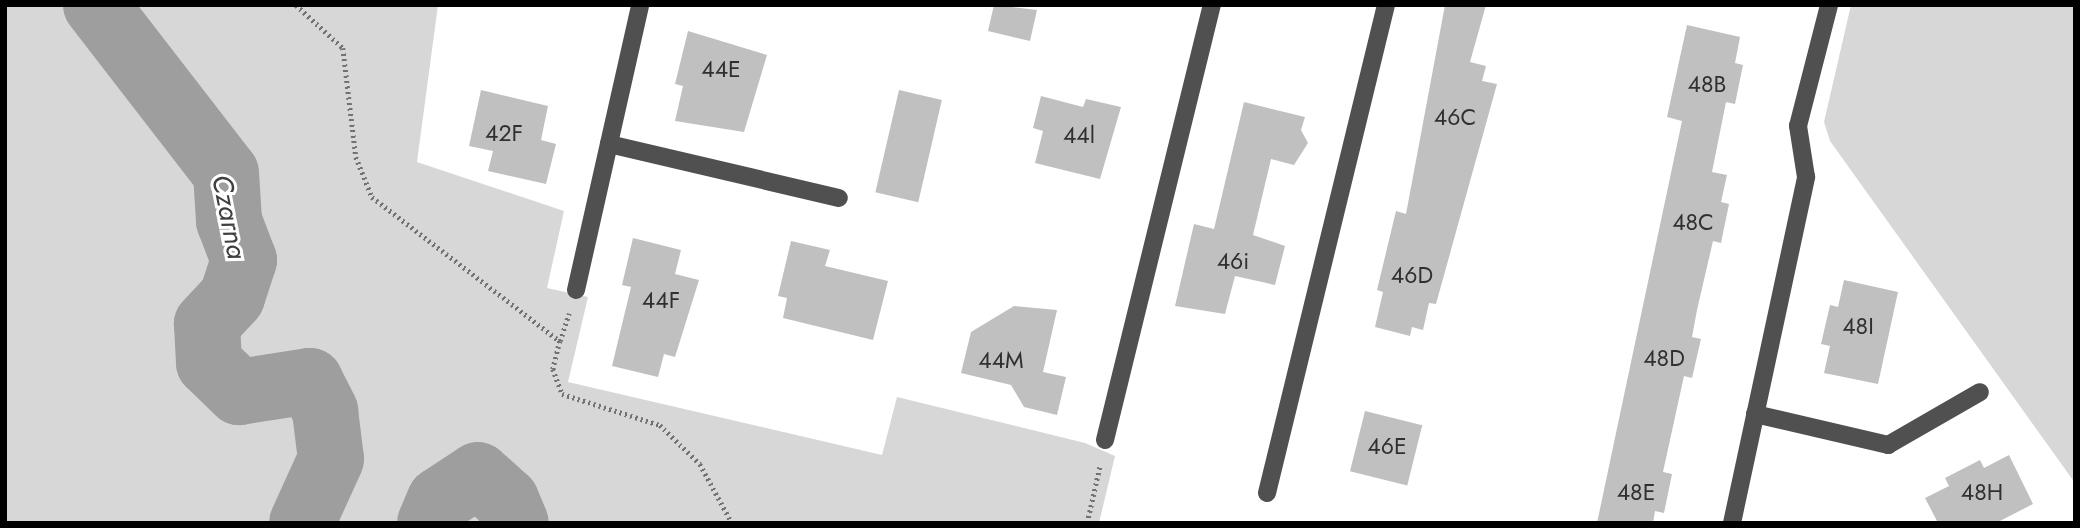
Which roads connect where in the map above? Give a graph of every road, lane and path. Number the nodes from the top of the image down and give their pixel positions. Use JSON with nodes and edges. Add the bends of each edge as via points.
{"nodes":[{"id":1,"x":296,"y":5,"type":"edge"},
{"id":2,"x":640,"y":5,"type":"edge"},
{"id":3,"x":1212,"y":5,"type":"edge"},
{"id":4,"x":1386,"y":5,"type":"edge"},
{"id":5,"x":1829,"y":5,"type":"edge"},
{"id":6,"x":609,"y":144,"type":"junction"},
{"id":7,"x":839,"y":198,"type":"dead end"},
{"id":8,"x":576,"y":290,"type":"joint"},
{"id":9,"x":560,"y":341,"type":"junction"},
{"id":10,"x":1980,"y":392,"type":"dead end"},
{"id":11,"x":1755,"y":414,"type":"junction"},
{"id":12,"x":1105,"y":440,"type":"joint"},
{"id":13,"x":1267,"y":493,"type":"dead end"},
{"id":14,"x":732,"y":523,"type":"edge"},
{"id":15,"x":1087,"y":523,"type":"edge"},
{"id":16,"x":1732,"y":523,"type":"edge"}],
"edges":[{"from":1,"to":9,"type":"path","via":[[343,48],[356,158],[372,197]]},
{"from":2,"to":6,"type":"lane"},
{"from":3,"to":12,"type":"lane"},
{"from":4,"to":13,"type":"lane"},
{"from":5,"to":11,"type":"lane","via":[[1798,126],[1805,177]]},
{"from":6,"to":7,"type":"lane"},
{"from":6,"to":8,"type":"lane"},
{"from":8,"to":9,"type":"path"},
{"from":9,"to":14,"type":"path","via":[[553,369],[562,394],[660,425],[699,464]]},
{"from":10,"to":11,"type":"lane","via":[[1888,445]]},
{"from":11,"to":16,"type":"lane"},
{"from":12,"to":15,"type":"path"}]}
